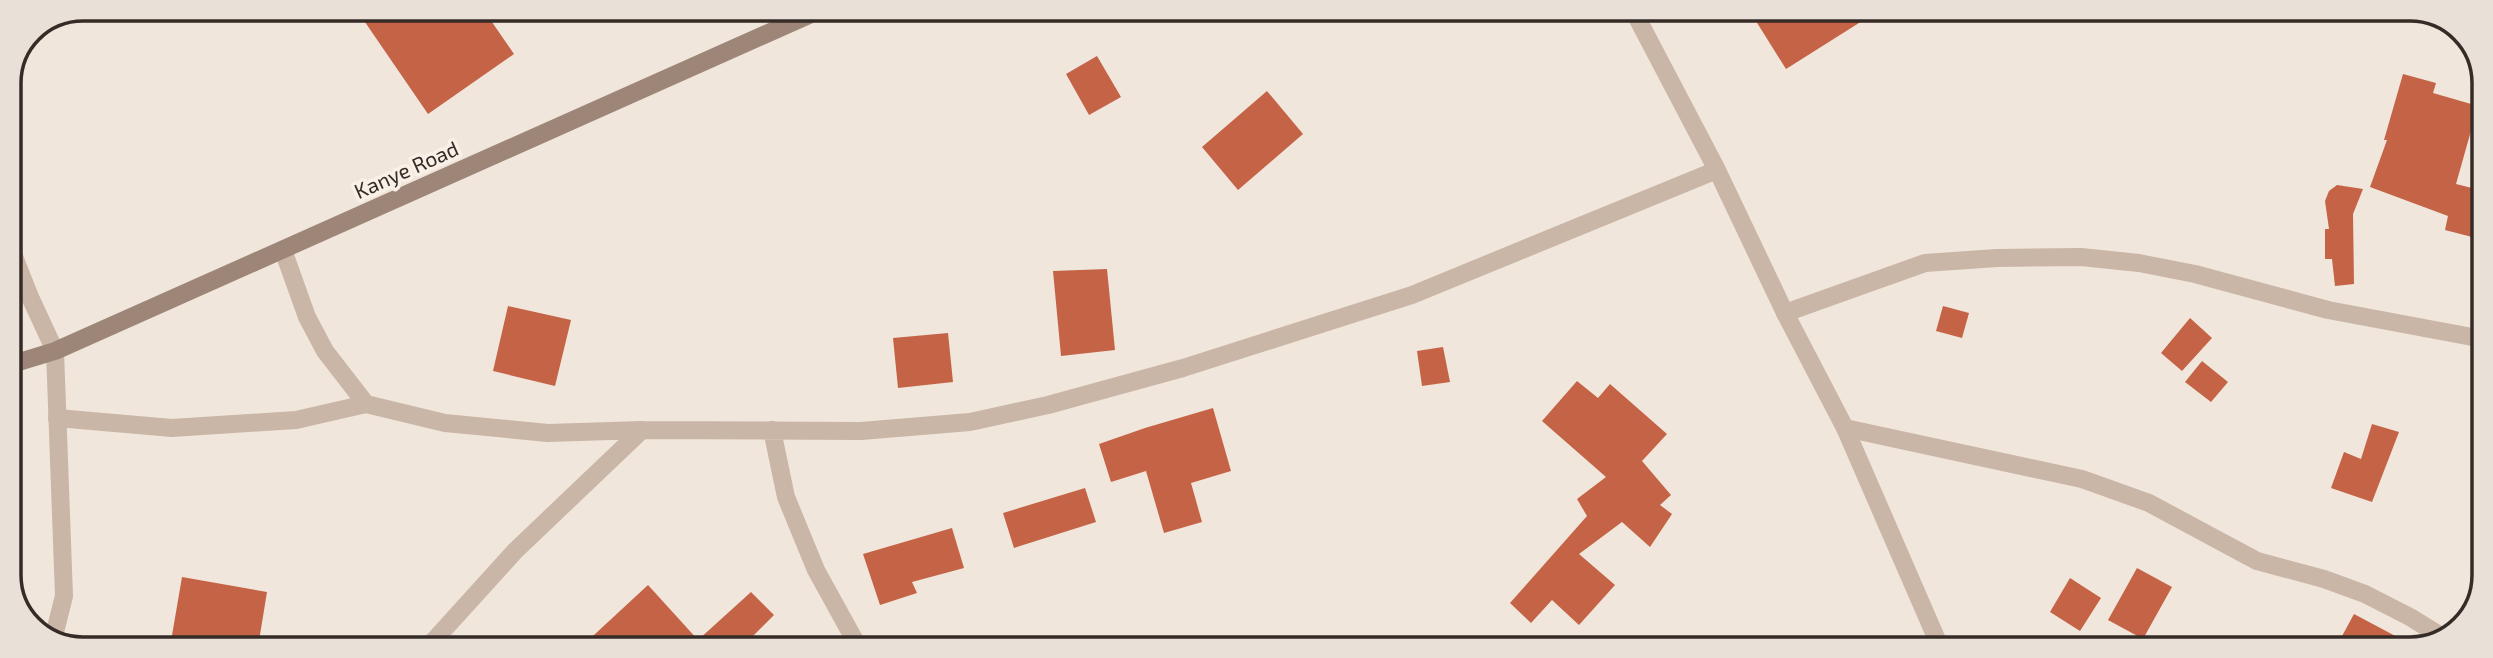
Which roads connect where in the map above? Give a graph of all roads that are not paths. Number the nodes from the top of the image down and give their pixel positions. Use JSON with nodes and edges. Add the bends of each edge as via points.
{"nodes":[{"id":1,"x":793,"y":21,"type":"edge"},
{"id":2,"x":1639,"y":21,"type":"edge"},
{"id":3,"x":1717,"y":170,"type":"junction"},
{"id":4,"x":283,"y":250,"type":"junction"},
{"id":5,"x":21,"y":274,"type":"edge"},
{"id":6,"x":1785,"y":313,"type":"junction"},
{"id":7,"x":2472,"y":337,"type":"edge"},
{"id":8,"x":55,"y":351,"type":"junction"},
{"id":9,"x":21,"y":361,"type":"edge"},
{"id":10,"x":366,"y":404,"type":"junction"},
{"id":11,"x":57,"y":418,"type":"junction"},
{"id":12,"x":1845,"y":428,"type":"junction"},
{"id":13,"x":642,"y":429,"type":"junction"},
{"id":14,"x":772,"y":430,"type":"junction"},
{"id":15,"x":55,"y":631,"type":"edge"},
{"id":16,"x":2435,"y":632,"type":"edge"},
{"id":17,"x":437,"y":637,"type":"edge"},
{"id":18,"x":853,"y":637,"type":"edge"},
{"id":19,"x":1936,"y":637,"type":"edge"}],
"edges":[{"from":1,"to":4,"type":"main road","name":"Kanye Road"},
{"from":2,"to":3,"type":"street"},
{"from":3,"to":6,"type":"street"},
{"from":3,"to":14,"type":"street","via":[[1412,295],[1183,368],[970,422],[860,431]]},
{"from":4,"to":8,"type":"main road","name":"Kanye Road"},
{"from":4,"to":10,"type":"street","via":[[307,317],[325,351]]},
{"from":5,"to":8,"type":"street"},
{"from":6,"to":7,"type":"street","via":[[1925,263],[2081,257],[2184,272],[2328,310]]},
{"from":6,"to":12,"type":"street"},
{"from":8,"to":9,"type":"main road","name":"Kanye Road"},
{"from":8,"to":11,"type":"street"},
{"from":10,"to":11,"type":"street","via":[[296,420],[172,428]]},
{"from":10,"to":13,"type":"street","via":[[445,423],[548,433]]},
{"from":11,"to":15,"type":"street","via":[[64,596]]},
{"from":12,"to":16,"type":"street","via":[[2082,479],[2150,503],[2258,561],[2365,594]]},
{"from":12,"to":19,"type":"street"},
{"from":13,"to":14,"type":"street"},
{"from":13,"to":17,"type":"street","via":[[515,551]]},
{"from":14,"to":18,"type":"street","via":[[786,497],[816,570]]}]}
